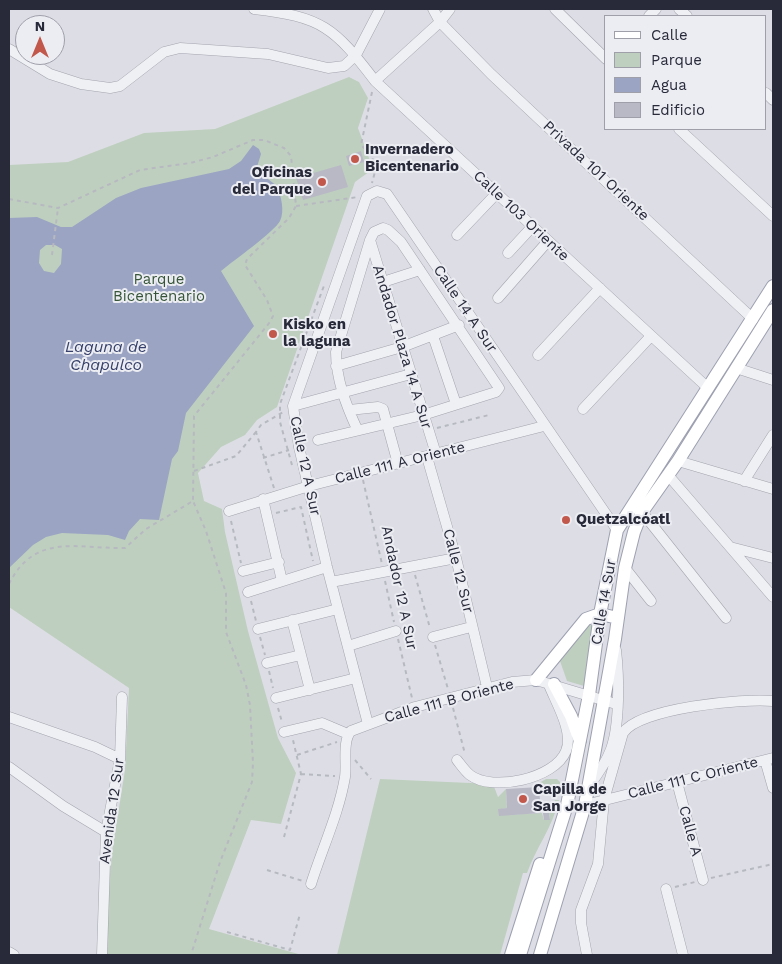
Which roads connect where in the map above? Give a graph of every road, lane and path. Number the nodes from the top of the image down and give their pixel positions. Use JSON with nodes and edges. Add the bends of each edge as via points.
{"nodes":[{"id":1,"x":254,"y":9,"type":"edge"},
{"id":2,"x":380,"y":9,"type":"edge"},
{"id":3,"x":432,"y":9,"type":"edge"},
{"id":4,"x":450,"y":9,"type":"edge"},
{"id":5,"x":555,"y":9,"type":"edge"},
{"id":6,"x":440,"y":22,"type":"junction"},
{"id":7,"x":9,"y":49,"type":"edge"},
{"id":8,"x":356,"y":55,"type":"junction"},
{"id":9,"x":604,"y":57,"type":"edge"},
{"id":10,"x":375,"y":81,"type":"junction"},
{"id":11,"x":680,"y":130,"type":"edge"},
{"id":12,"x":497,"y":193,"type":"junction"},
{"id":13,"x":372,"y":194,"type":"junction"},
{"id":14,"x":9,"y":199,"type":"edge"},
{"id":15,"x":296,"y":206,"type":"junction"},
{"id":16,"x":58,"y":208,"type":"junction"},
{"id":17,"x":773,"y":216,"type":"edge"},
{"id":18,"x":532,"y":227,"type":"junction"},
{"id":19,"x":457,"y":236,"type":"dead end"},
{"id":20,"x":370,"y":240,"type":"junction"},
{"id":21,"x":548,"y":241,"type":"junction"},
{"id":22,"x":508,"y":252,"type":"dead end"},
{"id":23,"x":52,"y":256,"type":"dead end"},
{"id":24,"x":420,"y":270,"type":"junction"},
{"id":25,"x":383,"y":282,"type":"junction"},
{"id":26,"x":773,"y":286,"type":"edge"},
{"id":27,"x":600,"y":288,"type":"junction"},
{"id":28,"x":498,"y":298,"type":"dead end"},
{"id":29,"x":771,"y":317,"type":"edge"},
{"id":30,"x":753,"y":319,"type":"junction"},
{"id":31,"x":459,"y":325,"type":"junction"},
{"id":32,"x":433,"y":336,"type":"junction"},
{"id":33,"x":651,"y":336,"type":"junction"},
{"id":34,"x":402,"y":346,"type":"junction"},
{"id":35,"x":538,"y":354,"type":"dead end"},
{"id":36,"x":336,"y":366,"type":"junction"},
{"id":37,"x":736,"y":368,"type":"junction"},
{"id":38,"x":411,"y":374,"type":"junction"},
{"id":39,"x":773,"y":380,"type":"edge"},
{"id":40,"x":708,"y":388,"type":"junction"},
{"id":41,"x":343,"y":392,"type":"junction"},
{"id":42,"x":456,"y":404,"type":"junction"},
{"id":43,"x":293,"y":406,"type":"junction"},
{"id":44,"x":583,"y":409,"type":"dead end"},
{"id":45,"x":349,"y":410,"type":"junction"},
{"id":46,"x":423,"y":415,"type":"junction"},
{"id":47,"x":489,"y":415,"type":"dead end"},
{"id":48,"x":388,"y":424,"type":"junction"},
{"id":49,"x":544,"y":426,"type":"junction"},
{"id":50,"x":440,"y":428,"type":"dead end"},
{"id":51,"x":357,"y":429,"type":"junction"},
{"id":52,"x":256,"y":432,"type":"junction"},
{"id":53,"x":773,"y":435,"type":"edge"},
{"id":54,"x":318,"y":440,"type":"dead end"},
{"id":55,"x":299,"y":447,"type":"junction"},
{"id":56,"x":431,"y":455,"type":"junction"},
{"id":57,"x":263,"y":458,"type":"junction"},
{"id":58,"x":678,"y":461,"type":"junction"},
{"id":59,"x":398,"y":464,"type":"junction"},
{"id":60,"x":194,"y":472,"type":"junction"},
{"id":61,"x":362,"y":473,"type":"junction"},
{"id":62,"x":668,"y":475,"type":"junction"},
{"id":63,"x":744,"y":481,"type":"junction"},
{"id":64,"x":309,"y":486,"type":"junction"},
{"id":65,"x":773,"y":489,"type":"edge"},
{"id":66,"x":276,"y":495,"type":"junction"},
{"id":67,"x":263,"y":499,"type":"junction"},
{"id":68,"x":193,"y":501,"type":"junction"},
{"id":69,"x":229,"y":512,"type":"dead end"},
{"id":70,"x":642,"y":512,"type":"junction"},
{"id":71,"x":267,"y":516,"type":"junction"},
{"id":72,"x":617,"y":530,"type":"junction"},
{"id":73,"x":730,"y":547,"type":"junction"},
{"id":74,"x":456,"y":558,"type":"junction"},
{"id":75,"x":773,"y":558,"type":"edge"},
{"id":76,"x":279,"y":562,"type":"junction"},
{"id":77,"x":327,"y":567,"type":"junction"},
{"id":78,"x":625,"y":568,"type":"junction"},
{"id":79,"x":243,"y":571,"type":"dead end"},
{"id":80,"x":315,"y":571,"type":"junction"},
{"id":81,"x":384,"y":572,"type":"junction"},
{"id":82,"x":282,"y":580,"type":"junction"},
{"id":83,"x":331,"y":582,"type":"junction"},
{"id":84,"x":9,"y":584,"type":"edge"},
{"id":85,"x":248,"y":592,"type":"dead end"},
{"id":86,"x":773,"y":597,"type":"edge"},
{"id":87,"x":651,"y":601,"type":"dead end"},
{"id":88,"x":338,"y":609,"type":"junction"},
{"id":89,"x":600,"y":614,"type":"junction"},
{"id":90,"x":618,"y":618,"type":"junction"},
{"id":91,"x":726,"y":618,"type":"dead end"},
{"id":92,"x":292,"y":620,"type":"junction"},
{"id":93,"x":471,"y":626,"type":"junction"},
{"id":94,"x":258,"y":629,"type":"dead end"},
{"id":95,"x":396,"y":631,"type":"junction"},
{"id":96,"x":433,"y":637,"type":"dead end"},
{"id":97,"x":348,"y":646,"type":"junction"},
{"id":98,"x":301,"y":655,"type":"junction"},
{"id":99,"x":267,"y":663,"type":"dead end"},
{"id":100,"x":356,"y":678,"type":"junction"},
{"id":101,"x":546,"y":682,"type":"junction"},
{"id":102,"x":487,"y":687,"type":"junction"},
{"id":103,"x":310,"y":690,"type":"junction"},
{"id":104,"x":589,"y":695,"type":"junction"},
{"id":105,"x":122,"y":697,"type":"dead end"},
{"id":106,"x":450,"y":697,"type":"junction"},
{"id":107,"x":276,"y":698,"type":"dead end"},
{"id":108,"x":773,"y":700,"type":"edge"},
{"id":109,"x":610,"y":702,"type":"junction"},
{"id":110,"x":415,"y":707,"type":"junction"},
{"id":111,"x":9,"y":717,"type":"edge"},
{"id":112,"x":368,"y":724,"type":"junction"},
{"id":113,"x":288,"y":731,"type":"joint"},
{"id":114,"x":347,"y":736,"type":"junction"},
{"id":115,"x":581,"y":743,"type":"junction"},
{"id":116,"x":297,"y":756,"type":"junction"},
{"id":117,"x":120,"y":759,"type":"junction"},
{"id":118,"x":462,"y":759,"type":"joint"},
{"id":119,"x":769,"y":759,"type":"edge"},
{"id":120,"x":347,"y":760,"type":"junction"},
{"id":121,"x":9,"y":767,"type":"edge"},
{"id":122,"x":301,"y":774,"type":"junction"},
{"id":123,"x":345,"y":777,"type":"junction"},
{"id":124,"x":371,"y":779,"type":"dead end"},
{"id":125,"x":677,"y":782,"type":"junction"},
{"id":126,"x":773,"y":788,"type":"edge"},
{"id":127,"x":604,"y":800,"type":"junction"},
{"id":128,"x":585,"y":805,"type":"junction"},
{"id":129,"x":106,"y":832,"type":"junction"},
{"id":130,"x":284,"y":837,"type":"dead end"},
{"id":131,"x":556,"y":840,"type":"junction"},
{"id":132,"x":267,"y":870,"type":"dead end"},
{"id":133,"x":703,"y":880,"type":"dead end"},
{"id":134,"x":311,"y":884,"type":"joint"},
{"id":135,"x":666,"y":889,"type":"dead end"},
{"id":136,"x":300,"y":914,"type":"dead end"},
{"id":137,"x":227,"y":932,"type":"dead end"},
{"id":138,"x":546,"y":937,"type":"junction"},
{"id":139,"x":9,"y":952,"type":"edge"},
{"id":140,"x":14,"y":955,"type":"edge"},
{"id":141,"x":102,"y":955,"type":"edge"},
{"id":142,"x":191,"y":955,"type":"edge"},
{"id":143,"x":511,"y":955,"type":"edge"},
{"id":144,"x":520,"y":955,"type":"edge"},
{"id":145,"x":540,"y":955,"type":"edge"},
{"id":146,"x":546,"y":955,"type":"edge"},
{"id":147,"x":587,"y":955,"type":"edge"},
{"id":148,"x":682,"y":955,"type":"edge"}],
"edges":[{"from":1,"to":8,"type":"street","name":"Calle 103 Oriente","via":[[306,18],[341,39]]},
{"from":2,"to":8,"type":"street"},
{"from":3,"to":6,"type":"street","name":"Privada 101 Oriente"},
{"from":4,"to":6,"type":"street"},
{"from":5,"to":9,"type":"street"},
{"from":6,"to":10,"type":"street"},
{"from":6,"to":30,"type":"street","name":"Privada 101 Oriente","via":[[491,74]]},
{"from":7,"to":8,"type":"street","via":[[50,74],[110,88],[120,86],[171,48],[268,54],[328,68],[344,66]]},
{"from":8,"to":10,"type":"street","name":"Calle 103 Oriente"},
{"from":10,"to":12,"type":"street","name":"Calle 103 Oriente"},
{"from":10,"to":13,"type":"path","via":[[361,145],[376,168],[371,181]]},
{"from":11,"to":17,"type":"street"},
{"from":12,"to":18,"type":"street","name":"Calle 103 Oriente"},
{"from":12,"to":19,"type":"street"},
{"from":13,"to":15,"type":"path"},
{"from":13,"to":43,"type":"street","name":"Calle 12 A Sur"},
{"from":13,"to":49,"type":"street","name":"Calle 14 A Sur","via":[[387,194]]},
{"from":14,"to":16,"type":"path"},
{"from":15,"to":16,"type":"path","via":[[291,156],[284,148],[253,140],[213,157],[140,170]]},
{"from":15,"to":60,"type":"path","via":[[289,218],[247,259],[245,265],[273,316],[194,416]]},
{"from":16,"to":23,"type":"path"},
{"from":18,"to":21,"type":"street","name":"Calle 103 Oriente"},
{"from":18,"to":22,"type":"street"},
{"from":20,"to":24,"type":"street","via":[[378,229],[388,230],[401,242]]},
{"from":20,"to":25,"type":"street","name":"Andador Plaza 14 A Sur"},
{"from":20,"to":36,"type":"street","via":[[336,348]]},
{"from":21,"to":27,"type":"street","name":"Calle 103 Oriente"},
{"from":21,"to":28,"type":"street"},
{"from":24,"to":25,"type":"street"},
{"from":24,"to":31,"type":"street"},
{"from":25,"to":34,"type":"street","name":"Andador Plaza 14 A Sur"},
{"from":26,"to":30,"type":"main road","name":"Calle 14 Sur"},
{"from":27,"to":33,"type":"street","name":"Calle 103 Oriente"},
{"from":27,"to":35,"type":"street"},
{"from":29,"to":37,"type":"main road","name":"Calle 14 Sur"},
{"from":30,"to":40,"type":"main road","name":"Calle 14 Sur"},
{"from":31,"to":32,"type":"street"},
{"from":31,"to":42,"type":"street","via":[[499,388],[496,392]]},
{"from":32,"to":34,"type":"street"},
{"from":32,"to":42,"type":"street"},
{"from":33,"to":40,"type":"street","name":"Calle 103 Oriente"},
{"from":33,"to":44,"type":"street"},
{"from":34,"to":36,"type":"street"},
{"from":34,"to":38,"type":"street","name":"Andador Plaza 14 A Sur"},
{"from":36,"to":41,"type":"street"},
{"from":37,"to":39,"type":"street"},
{"from":37,"to":58,"type":"main road","name":"Calle 14 Sur"},
{"from":38,"to":41,"type":"street"},
{"from":38,"to":46,"type":"street","name":"Andador Plaza 14 A Sur"},
{"from":40,"to":72,"type":"main road","name":"Calle 14 Sur"},
{"from":41,"to":43,"type":"street"},
{"from":41,"to":45,"type":"street"},
{"from":42,"to":46,"type":"street"},
{"from":43,"to":52,"type":"path","via":[[261,425]]},
{"from":43,"to":55,"type":"street","name":"Calle 12 A Sur"},
{"from":45,"to":48,"type":"street","via":[[382,408]]},
{"from":45,"to":51,"type":"street"},
{"from":46,"to":48,"type":"street"},
{"from":46,"to":56,"type":"street","name":"Andador Plaza 14 A Sur"},
{"from":47,"to":50,"type":"path"},
{"from":48,"to":51,"type":"street"},
{"from":48,"to":59,"type":"street"},
{"from":49,"to":56,"type":"street","name":"Calle 111 A Oriente"},
{"from":49,"to":72,"type":"street","name":"Calle 14 A Sur"},
{"from":51,"to":54,"type":"street"},
{"from":52,"to":57,"type":"path"},
{"from":52,"to":60,"type":"path","via":[[236,456]]},
{"from":53,"to":63,"type":"street"},
{"from":55,"to":57,"type":"path"},
{"from":55,"to":64,"type":"street","name":"Calle 12 A Sur"},
{"from":56,"to":59,"type":"street","name":"Calle 111 A Oriente"},
{"from":56,"to":74,"type":"street","name":"Calle 12 Sur"},
{"from":57,"to":66,"type":"path"},
{"from":58,"to":62,"type":"main road","name":"Calle 14 Sur"},
{"from":58,"to":63,"type":"street"},
{"from":59,"to":61,"type":"street","name":"Calle 111 A Oriente"},
{"from":60,"to":68,"type":"path"},
{"from":61,"to":64,"type":"street","name":"Calle 111 A Oriente"},
{"from":61,"to":81,"type":"path","name":"Andador 12 A Sur"},
{"from":62,"to":70,"type":"main road","name":"Calle 14 Sur"},
{"from":62,"to":73,"type":"street"},
{"from":63,"to":65,"type":"street"},
{"from":64,"to":66,"type":"street","name":"Calle 111 A Oriente"},
{"from":64,"to":77,"type":"street","name":"Calle 12 A Sur"},
{"from":66,"to":67,"type":"street","name":"Calle 111 A Oriente"},
{"from":67,"to":69,"type":"street","name":"Calle 111 A Oriente"},
{"from":67,"to":71,"type":"street"},
{"from":68,"to":84,"type":"path","via":[[146,529],[125,548],[77,545],[31,555]]},
{"from":68,"to":142,"type":"path","via":[[226,593],[226,632],[246,685],[254,763],[252,782],[220,862]]},
{"from":70,"to":78,"type":"main road","name":"Calle 14 Sur"},
{"from":70,"to":91,"type":"street"},
{"from":71,"to":76,"type":"street"},
{"from":71,"to":80,"type":"path","via":[[301,507]]},
{"from":72,"to":89,"type":"main road","name":"Calle 14 Sur"},
{"from":73,"to":75,"type":"street"},
{"from":73,"to":86,"type":"street"},
{"from":74,"to":81,"type":"street"},
{"from":74,"to":93,"type":"street","name":"Calle 12 Sur"},
{"from":76,"to":79,"type":"street"},
{"from":76,"to":82,"type":"street"},
{"from":77,"to":80,"type":"street"},
{"from":77,"to":83,"type":"street","name":"Calle 12 A Sur"},
{"from":78,"to":87,"type":"street"},
{"from":78,"to":90,"type":"main road","name":"Calle 14 Sur"},
{"from":80,"to":82,"type":"street"},
{"from":81,"to":83,"type":"street"},
{"from":81,"to":95,"type":"path","name":"Andador 12 A Sur"},
{"from":82,"to":85,"type":"street"},
{"from":83,"to":88,"type":"street","name":"Calle 12 A Sur"},
{"from":88,"to":92,"type":"street"},
{"from":88,"to":97,"type":"street","name":"Calle 12 A Sur"},
{"from":89,"to":90,"type":"main road"},
{"from":89,"to":101,"type":"main road","via":[[586,618]]},
{"from":89,"to":104,"type":"main road","name":"Calle 14 Sur"},
{"from":90,"to":109,"type":"main road","name":"Calle 14 Sur"},
{"from":92,"to":94,"type":"street"},
{"from":92,"to":98,"type":"street"},
{"from":93,"to":96,"type":"street"},
{"from":93,"to":102,"type":"street","name":"Calle 12 Sur"},
{"from":95,"to":97,"type":"street"},
{"from":95,"to":110,"type":"path","name":"Andador 12 A Sur"},
{"from":97,"to":100,"type":"street","name":"Calle 12 A Sur"},
{"from":98,"to":99,"type":"street"},
{"from":98,"to":103,"type":"street"},
{"from":100,"to":103,"type":"street"},
{"from":100,"to":112,"type":"street","name":"Calle 12 A Sur"},
{"from":101,"to":102,"type":"street","name":"Calle 111 B Oriente","via":[[512,682]]},
{"from":101,"to":104,"type":"street","name":"Calle 111 B Oriente"},
{"from":101,"to":115,"type":"main road","via":[[571,716]]},
{"from":101,"to":118,"type":"street","via":[[566,734],[566,751],[558,763],[531,778],[498,782],[470,776]]},
{"from":102,"to":106,"type":"street","name":"Calle 111 B Oriente"},
{"from":103,"to":107,"type":"street"},
{"from":104,"to":109,"type":"street","name":"Calle 111 B Oriente"},
{"from":104,"to":115,"type":"main road","name":"Calle 14 Sur"},
{"from":105,"to":117,"type":"street","name":"Avenida 12 Sur"},
{"from":106,"to":110,"type":"street","name":"Calle 111 B Oriente"},
{"from":106,"to":118,"type":"path"},
{"from":108,"to":127,"type":"street","via":[[712,704],[649,717],[628,726],[623,733]]},
{"from":109,"to":128,"type":"main road","name":"Calle 14 Sur"},
{"from":110,"to":112,"type":"street","name":"Calle 111 B Oriente"},
{"from":111,"to":117,"type":"street"},
{"from":112,"to":114,"type":"street","name":"Calle 111 B Oriente"},
{"from":113,"to":114,"type":"street","via":[[322,723]]},
{"from":113,"to":116,"type":"path"},
{"from":114,"to":116,"type":"path"},
{"from":114,"to":120,"type":"street"},
{"from":115,"to":131,"type":"main road","name":"Calle 14 Sur"},
{"from":116,"to":122,"type":"path"},
{"from":117,"to":129,"type":"street","name":"Avenida 12 Sur"},
{"from":119,"to":125,"type":"street","name":"Calle 111 C Oriente"},
{"from":119,"to":126,"type":"street"},
{"from":120,"to":123,"type":"street"},
{"from":120,"to":124,"type":"path","via":[[356,760]]},
{"from":121,"to":129,"type":"street"},
{"from":122,"to":123,"type":"path"},
{"from":122,"to":130,"type":"path"},
{"from":123,"to":134,"type":"street"},
{"from":125,"to":127,"type":"street","name":"Calle 111 C Oriente"},
{"from":125,"to":133,"type":"street","name":"Calle A"},
{"from":127,"to":128,"type":"street","name":"Calle 111 C Oriente"},
{"from":127,"to":147,"type":"street","via":[[598,864],[581,910],[580,923]]},
{"from":128,"to":138,"type":"main road","name":"Calle 14 Sur"},
{"from":129,"to":141,"type":"street","name":"Avenida 12 Sur"},
{"from":131,"to":143,"type":"main road","via":[[545,852],[538,869]]},
{"from":131,"to":144,"type":"main road","name":"Calle 14 Sur"},
{"from":132,"to":134,"type":"path"},
{"from":135,"to":148,"type":"street"},
{"from":136,"to":137,"type":"path","via":[[290,950]]},
{"from":138,"to":145,"type":"main road","name":"Calle 14 Sur"},
{"from":138,"to":146,"type":"main road"},
{"from":139,"to":140,"type":"street"}]}
